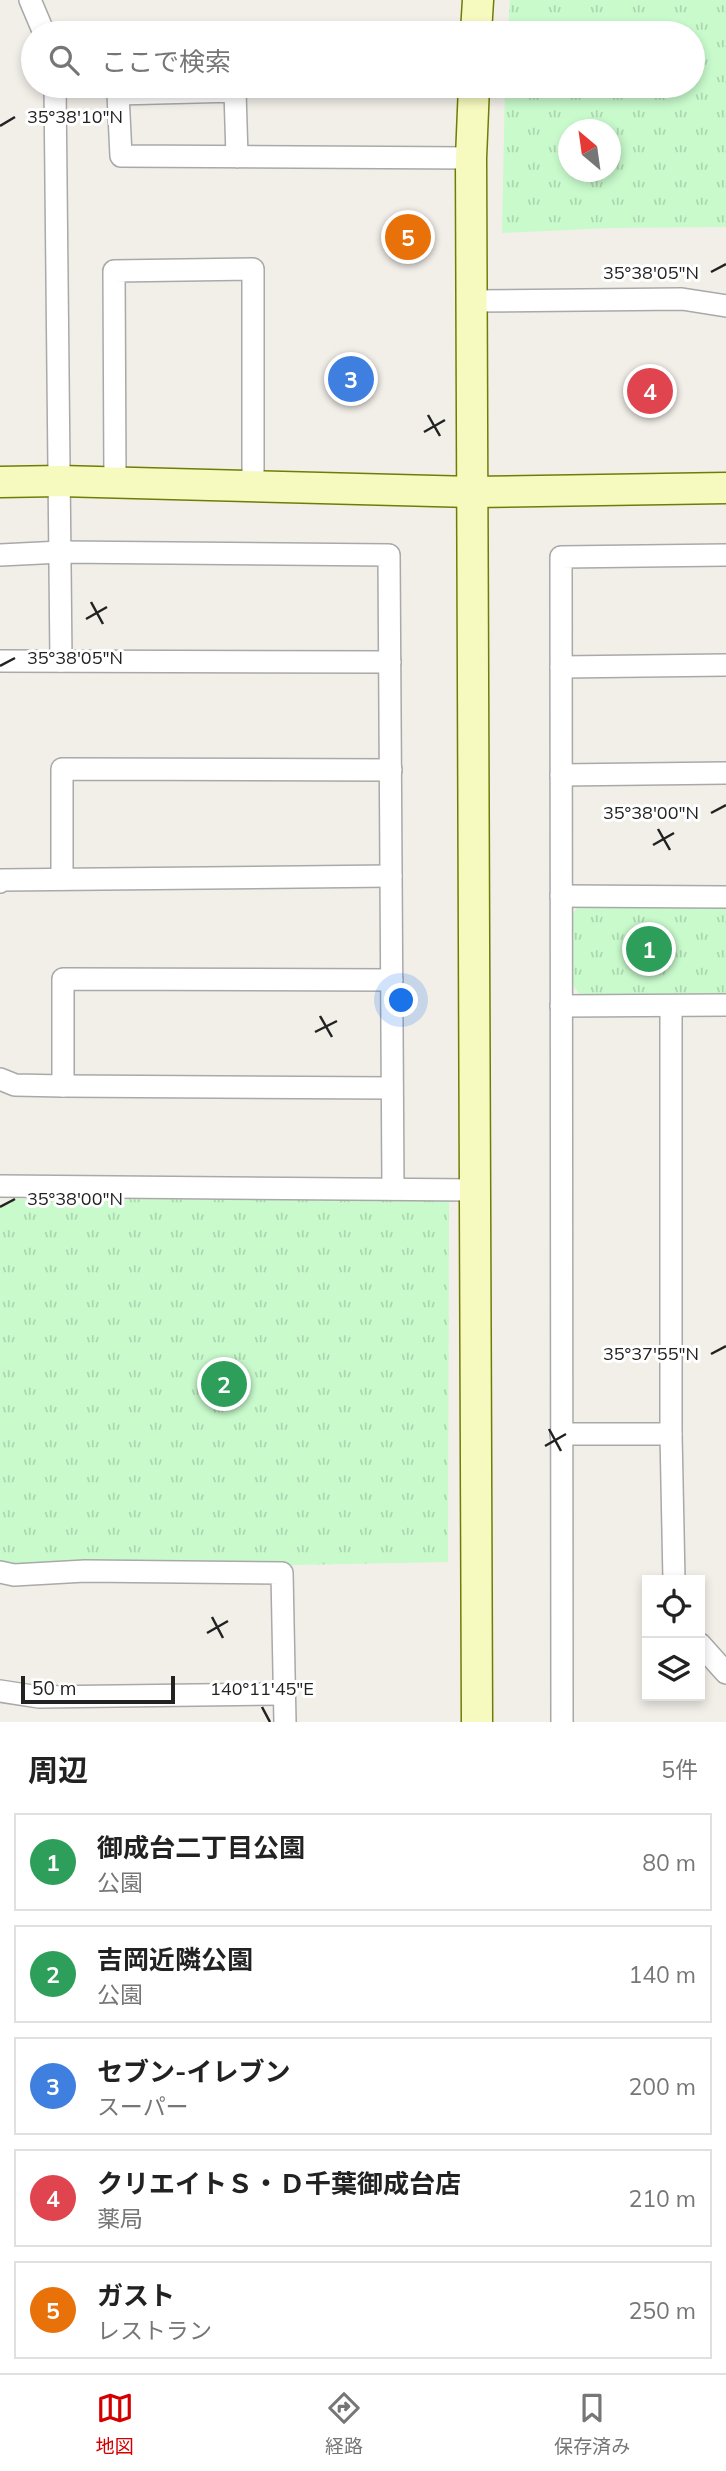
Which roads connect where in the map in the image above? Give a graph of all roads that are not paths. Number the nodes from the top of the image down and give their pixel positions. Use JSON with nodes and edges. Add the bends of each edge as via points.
{"nodes":[{"id":1,"x":30,"y":0,"type":"edge"},
{"id":2,"x":478,"y":0,"type":"edge"},
{"id":3,"x":39,"y":21,"type":"edge"},
{"id":4,"x":477,"y":21,"type":"edge"},
{"id":5,"x":55,"y":98,"type":"edge"},
{"id":6,"x":118,"y":98,"type":"edge"},
{"id":7,"x":235,"y":98,"type":"edge"},
{"id":8,"x":474,"y":98,"type":"edge"},
{"id":9,"x":237,"y":157,"type":"junction"},
{"id":10,"x":471,"y":158,"type":"junction"},
{"id":11,"x":471,"y":301,"type":"junction"},
{"id":12,"x":726,"y":306,"type":"edge"},
{"id":13,"x":60,"y":481,"type":"junction"},
{"id":14,"x":0,"y":482,"type":"edge"},
{"id":15,"x":115,"y":482,"type":"junction"},
{"id":16,"x":253,"y":486,"type":"junction"},
{"id":17,"x":726,"y":488,"type":"edge"},
{"id":18,"x":472,"y":492,"type":"junction"},
{"id":19,"x":61,"y":552,"type":"junction"},
{"id":20,"x":0,"y":555,"type":"edge"},
{"id":21,"x":726,"y":555,"type":"edge"},
{"id":22,"x":61,"y":661,"type":"junction"},
{"id":23,"x":0,"y":662,"type":"edge"},
{"id":24,"x":390,"y":662,"type":"junction"},
{"id":25,"x":726,"y":665,"type":"edge"},
{"id":26,"x":561,"y":667,"type":"junction"},
{"id":27,"x":391,"y":770,"type":"junction"},
{"id":28,"x":726,"y":773,"type":"edge"},
{"id":29,"x":561,"y":775,"type":"junction"},
{"id":30,"x":391,"y":876,"type":"junction"},
{"id":31,"x":62,"y":879,"type":"junction"},
{"id":32,"x":0,"y":882,"type":"edge"},
{"id":33,"x":561,"y":896,"type":"junction"},
{"id":34,"x":726,"y":897,"type":"edge"},
{"id":35,"x":392,"y":980,"type":"junction"},
{"id":36,"x":726,"y":1005,"type":"edge"},
{"id":37,"x":561,"y":1006,"type":"junction"},
{"id":38,"x":671,"y":1006,"type":"junction"},
{"id":39,"x":0,"y":1079,"type":"edge"},
{"id":40,"x":63,"y":1086,"type":"junction"},
{"id":41,"x":392,"y":1088,"type":"junction"},
{"id":42,"x":0,"y":1185,"type":"edge"},
{"id":43,"x":393,"y":1189,"type":"junction"},
{"id":44,"x":475,"y":1190,"type":"junction"},
{"id":45,"x":561,"y":1434,"type":"junction"},
{"id":46,"x":671,"y":1434,"type":"junction"},
{"id":47,"x":0,"y":1573,"type":"edge"},
{"id":48,"x":674,"y":1575,"type":"edge"},
{"id":49,"x":705,"y":1650,"type":"edge"},
{"id":50,"x":726,"y":1673,"type":"edge"},
{"id":51,"x":0,"y":1691,"type":"edge"},
{"id":52,"x":284,"y":1694,"type":"junction"},
{"id":53,"x":285,"y":1722,"type":"edge"},
{"id":54,"x":477,"y":1722,"type":"edge"},
{"id":55,"x":562,"y":1722,"type":"edge"}],
"edges":[{"from":1,"to":3,"type":"street"},
{"from":2,"to":4,"type":"street"},
{"from":5,"to":13,"type":"street"},
{"from":6,"to":9,"type":"street","via":[[121,156]]},
{"from":7,"to":9,"type":"street"},
{"from":8,"to":10,"type":"street"},
{"from":9,"to":10,"type":"street"},
{"from":10,"to":11,"type":"street"},
{"from":11,"to":12,"type":"street","via":[[682,299]]},
{"from":11,"to":18,"type":"street"},
{"from":13,"to":14,"type":"street"},
{"from":13,"to":15,"type":"street"},
{"from":13,"to":19,"type":"street"},
{"from":15,"to":16,"type":"street"},
{"from":15,"to":16,"type":"street","via":[[114,271],[253,269]]},
{"from":16,"to":18,"type":"street"},
{"from":17,"to":18,"type":"street"},
{"from":18,"to":44,"type":"street"},
{"from":19,"to":20,"type":"street"},
{"from":19,"to":22,"type":"street"},
{"from":19,"to":24,"type":"street","via":[[389,555]]},
{"from":21,"to":26,"type":"street","via":[[561,557]]},
{"from":22,"to":23,"type":"street"},
{"from":22,"to":24,"type":"street"},
{"from":24,"to":27,"type":"street"},
{"from":25,"to":26,"type":"street"},
{"from":26,"to":29,"type":"street"},
{"from":27,"to":30,"type":"street"},
{"from":27,"to":31,"type":"street","via":[[62,769]]},
{"from":28,"to":29,"type":"street"},
{"from":29,"to":33,"type":"street"},
{"from":30,"to":31,"type":"street"},
{"from":30,"to":35,"type":"street"},
{"from":31,"to":32,"type":"street"},
{"from":33,"to":34,"type":"street"},
{"from":33,"to":37,"type":"street"},
{"from":35,"to":40,"type":"street","via":[[63,979]]},
{"from":35,"to":41,"type":"street"},
{"from":36,"to":38,"type":"street"},
{"from":37,"to":38,"type":"street"},
{"from":37,"to":45,"type":"street"},
{"from":38,"to":46,"type":"street"},
{"from":39,"to":40,"type":"street","via":[[15,1085]]},
{"from":40,"to":41,"type":"street"},
{"from":41,"to":43,"type":"street"},
{"from":42,"to":43,"type":"street"},
{"from":43,"to":44,"type":"street"},
{"from":44,"to":54,"type":"street"},
{"from":45,"to":46,"type":"street"},
{"from":45,"to":55,"type":"street"},
{"from":46,"to":48,"type":"street"},
{"from":47,"to":52,"type":"street","via":[[282,1573]]},
{"from":49,"to":50,"type":"street"},
{"from":51,"to":52,"type":"street","via":[[39,1697]]},
{"from":52,"to":53,"type":"street"}]}
